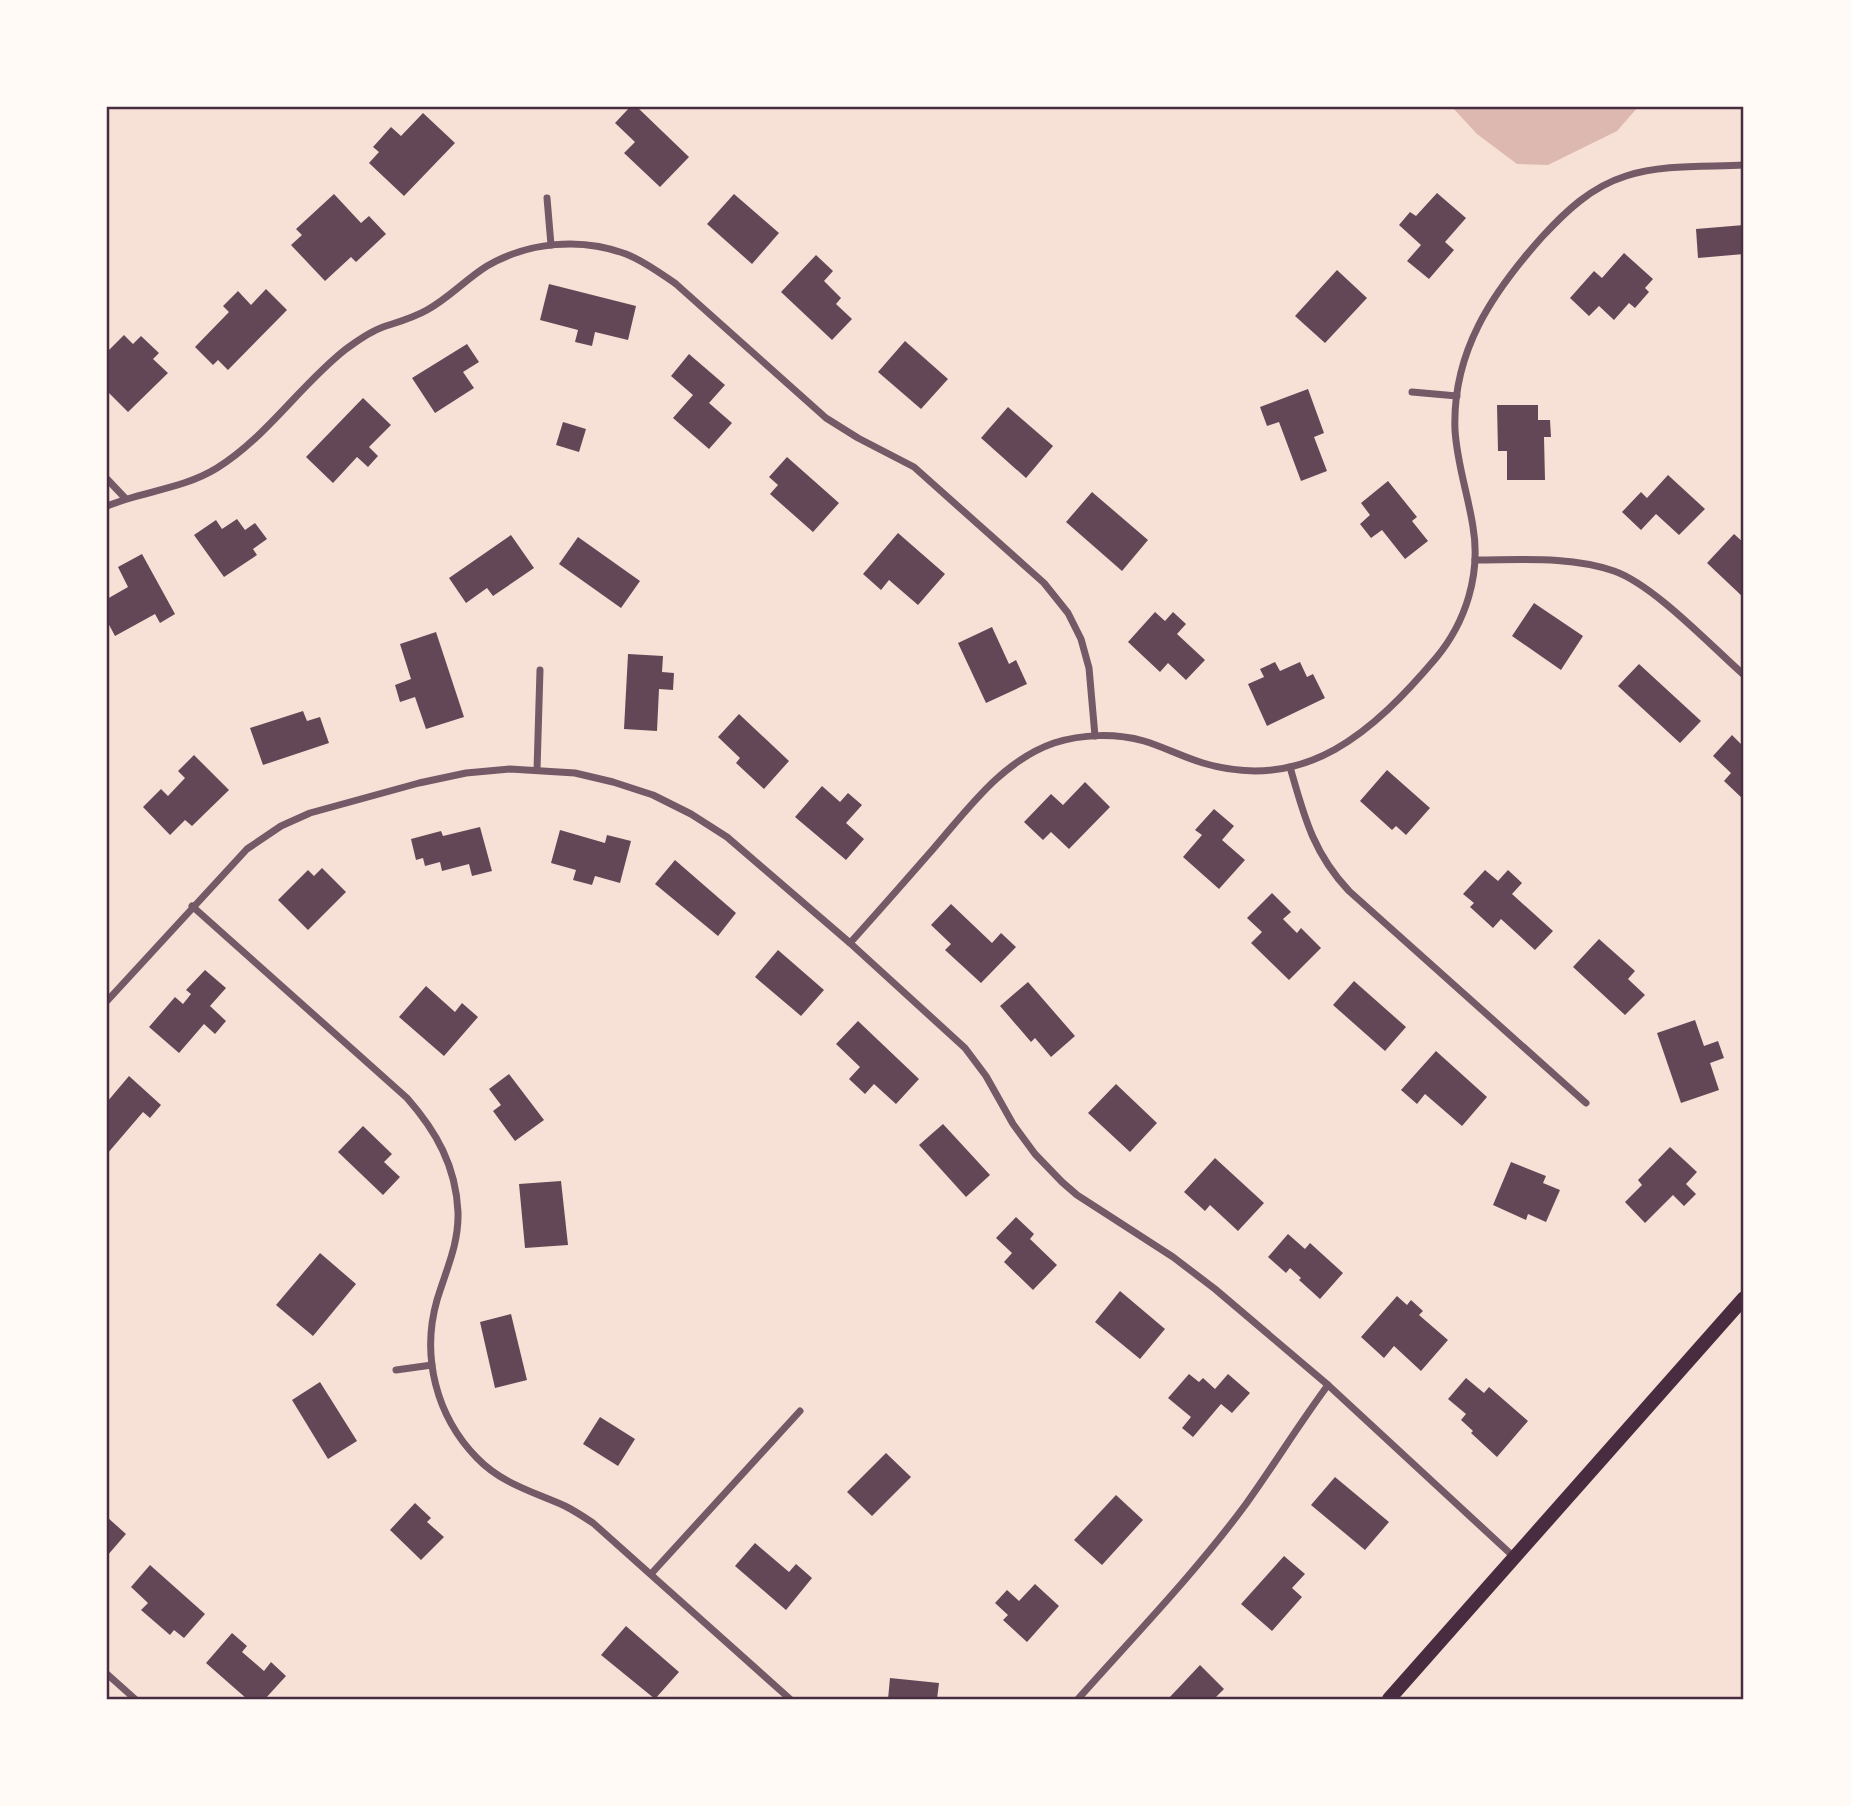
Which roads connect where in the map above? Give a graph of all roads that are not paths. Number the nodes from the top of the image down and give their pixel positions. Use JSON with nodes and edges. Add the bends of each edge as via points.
{"nodes":[{"id":1,"x":1744,"y":165,"type":"edge"},
{"id":2,"x":547,"y":198,"type":"dead end"},
{"id":3,"x":551,"y":245,"type":"junction"},
{"id":4,"x":1412,"y":392,"type":"dead end"},
{"id":5,"x":1457,"y":396,"type":"junction"},
{"id":6,"x":107,"y":479,"type":"edge"},
{"id":7,"x":125,"y":498,"type":"junction"},
{"id":8,"x":107,"y":506,"type":"edge"},
{"id":9,"x":1475,"y":560,"type":"junction"},
{"id":10,"x":540,"y":670,"type":"dead end"},
{"id":11,"x":1744,"y":675,"type":"edge"},
{"id":12,"x":1095,"y":736,"type":"junction"},
{"id":13,"x":1290,"y":767,"type":"junction"},
{"id":14,"x":537,"y":770,"type":"junction"},
{"id":15,"x":192,"y":906,"type":"junction"},
{"id":16,"x":850,"y":943,"type":"junction"},
{"id":17,"x":107,"y":1001,"type":"edge"},
{"id":18,"x":1586,"y":1103,"type":"dead end"},
{"id":19,"x":1744,"y":1298,"type":"edge"},
{"id":20,"x":432,"y":1365,"type":"junction"},
{"id":21,"x":396,"y":1370,"type":"dead end"},
{"id":22,"x":1328,"y":1385,"type":"junction"},
{"id":23,"x":800,"y":1411,"type":"dead end"},
{"id":24,"x":1514,"y":1557,"type":"junction"},
{"id":25,"x":651,"y":1574,"type":"junction"},
{"id":26,"x":107,"y":1674,"type":"edge"},
{"id":27,"x":135,"y":1699,"type":"edge"},
{"id":28,"x":790,"y":1699,"type":"edge"},
{"id":29,"x":1078,"y":1699,"type":"edge"},
{"id":30,"x":1389,"y":1699,"type":"edge"}],
"edges":[{"from":1,"to":5,"type":"street","via":[[1625,176],[1574,204],[1510,272],[1490,302],[1473,335]]},
{"from":2,"to":3,"type":"street"},
{"from":3,"to":7,"type":"street","via":[[496,262],[423,313],[368,334],[345,350],[257,437],[215,469],[179,485]]},
{"from":3,"to":12,"type":"street","via":[[599,246],[652,267],[826,418],[933,482],[1044,583],[1068,613],[1089,668]]},
{"from":4,"to":5,"type":"street"},
{"from":5,"to":9,"type":"street","via":[[1458,464],[1473,523]]},
{"from":6,"to":7,"type":"street"},
{"from":7,"to":8,"type":"street"},
{"from":9,"to":11,"type":"street","via":[[1567,561],[1617,572],[1673,611]]},
{"from":9,"to":13,"type":"street","via":[[1466,608],[1436,657],[1375,723],[1350,742]]},
{"from":10,"to":14,"type":"street"},
{"from":12,"to":13,"type":"street","via":[[1143,741],[1203,764],[1233,769]]},
{"from":12,"to":16,"type":"street","via":[[1053,744],[1010,767]]},
{"from":13,"to":18,"type":"street","via":[[1307,828],[1333,874]]},
{"from":14,"to":15,"type":"street","via":[[466,773],[310,813],[247,849]]},
{"from":14,"to":16,"type":"street","via":[[613,782],[691,814],[727,837]]},
{"from":15,"to":17,"type":"street"},
{"from":15,"to":20,"type":"street","via":[[407,1098],[429,1123],[447,1157],[458,1213],[453,1256],[432,1328]]},
{"from":16,"to":22,"type":"street","via":[[965,1048],[1013,1124],[1062,1182],[1215,1289]]},
{"from":19,"to":24,"type":"main road"},
{"from":20,"to":21,"type":"street"},
{"from":20,"to":25,"type":"street","via":[[445,1412],[478,1459],[516,1486],[593,1522]]},
{"from":22,"to":24,"type":"street"},
{"from":22,"to":29,"type":"street","via":[[1207,1552]]},
{"from":23,"to":25,"type":"street"},
{"from":24,"to":30,"type":"main road"},
{"from":25,"to":28,"type":"street"},
{"from":26,"to":27,"type":"street"}]}
